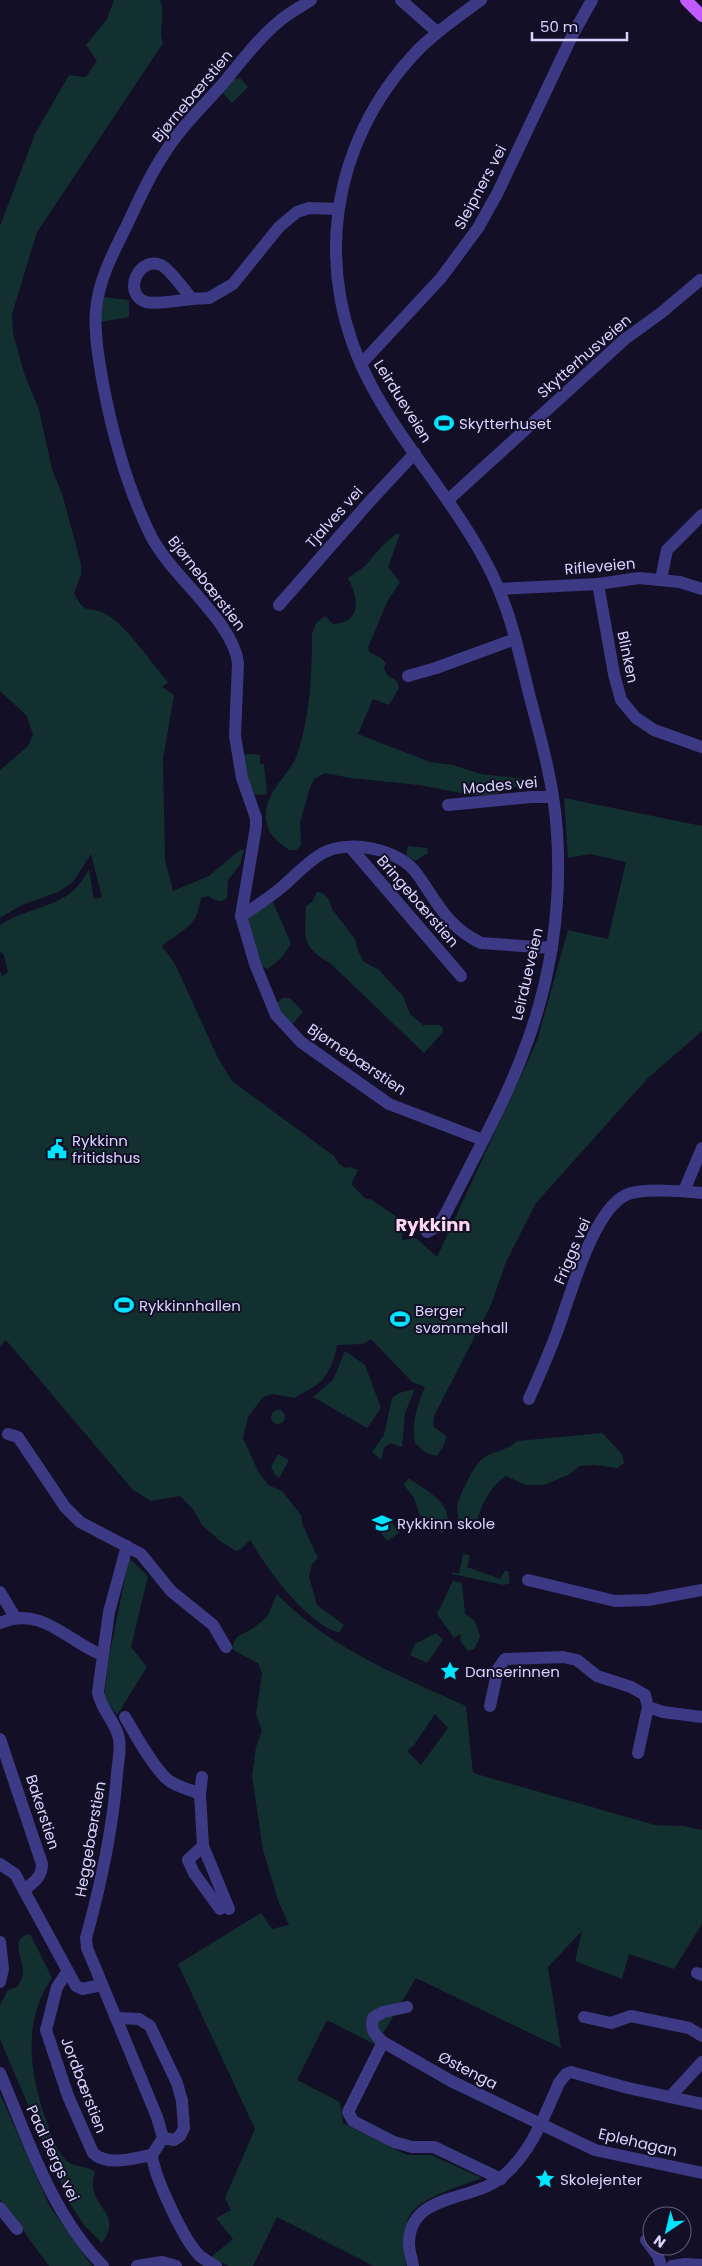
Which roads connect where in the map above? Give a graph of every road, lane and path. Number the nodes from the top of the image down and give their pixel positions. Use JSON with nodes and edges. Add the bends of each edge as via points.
{"nodes":[{"id":1,"x":312,"y":0,"type":"edge"},
{"id":2,"x":401,"y":0,"type":"edge"},
{"id":3,"x":481,"y":0,"type":"edge"},
{"id":4,"x":592,"y":0,"type":"edge"},
{"id":5,"x":686,"y":0,"type":"edge"},
{"id":6,"x":702,"y":16,"type":"edge"},
{"id":7,"x":437,"y":32,"type":"junction"},
{"id":8,"x":337,"y":209,"type":"junction"},
{"id":9,"x":700,"y":280,"type":"dead end"},
{"id":10,"x":192,"y":299,"type":"dead end"},
{"id":11,"x":361,"y":364,"type":"junction"},
{"id":12,"x":415,"y":453,"type":"junction"},
{"id":13,"x":448,"y":500,"type":"junction"},
{"id":14,"x":702,"y":515,"type":"edge"},
{"id":15,"x":661,"y":579,"type":"junction"},
{"id":16,"x":598,"y":584,"type":"junction"},
{"id":17,"x":499,"y":589,"type":"junction"},
{"id":18,"x":702,"y":589,"type":"edge"},
{"id":19,"x":280,"y":606,"type":"dead end"},
{"id":20,"x":515,"y":639,"type":"junction"},
{"id":21,"x":408,"y":676,"type":"dead end"},
{"id":22,"x":702,"y":747,"type":"edge"},
{"id":23,"x":553,"y":797,"type":"junction"},
{"id":24,"x":448,"y":805,"type":"dead end"},
{"id":25,"x":351,"y":848,"type":"junction"},
{"id":26,"x":241,"y":916,"type":"junction"},
{"id":27,"x":552,"y":948,"type":"junction"},
{"id":28,"x":460,"y":976,"type":"dead end"},
{"id":29,"x":482,"y":1140,"type":"junction"},
{"id":30,"x":702,"y":1148,"type":"edge"},
{"id":31,"x":684,"y":1191,"type":"junction"},
{"id":32,"x":702,"y":1192,"type":"edge"},
{"id":33,"x":427,"y":1232,"type":"dead end"},
{"id":34,"x":529,"y":1399,"type":"dead end"},
{"id":35,"x":8,"y":1434,"type":"dead end"},
{"id":36,"x":127,"y":1546,"type":"junction"},
{"id":37,"x":528,"y":1580,"type":"dead end"},
{"id":38,"x":702,"y":1590,"type":"edge"},
{"id":39,"x":0,"y":1592,"type":"edge"},
{"id":40,"x":15,"y":1617,"type":"junction"},
{"id":41,"x":0,"y":1623,"type":"edge"},
{"id":42,"x":226,"y":1646,"type":"dead end"},
{"id":43,"x":102,"y":1655,"type":"junction"},
{"id":44,"x":490,"y":1706,"type":"dead end"},
{"id":45,"x":648,"y":1707,"type":"junction"},
{"id":46,"x":125,"y":1717,"type":"dead end"},
{"id":47,"x":702,"y":1717,"type":"edge"},
{"id":48,"x":0,"y":1739,"type":"edge"},
{"id":49,"x":120,"y":1741,"type":"junction"},
{"id":50,"x":142,"y":1746,"type":"junction"},
{"id":51,"x":638,"y":1753,"type":"dead end"},
{"id":52,"x":202,"y":1777,"type":"dead end"},
{"id":53,"x":200,"y":1794,"type":"junction"},
{"id":54,"x":203,"y":1846,"type":"junction"},
{"id":55,"x":0,"y":1864,"type":"edge"},
{"id":56,"x":24,"y":1890,"type":"junction"},
{"id":57,"x":0,"y":1942,"type":"edge"},
{"id":58,"x":67,"y":1972,"type":"junction"},
{"id":59,"x":0,"y":1982,"type":"edge"},
{"id":60,"x":102,"y":1985,"type":"junction"},
{"id":61,"x":407,"y":2007,"type":"dead end"},
{"id":62,"x":584,"y":2016,"type":"dead end"},
{"id":63,"x":117,"y":2018,"type":"junction"},
{"id":64,"x":702,"y":2036,"type":"edge"},
{"id":65,"x":383,"y":2042,"type":"junction"},
{"id":66,"x":702,"y":2062,"type":"edge"},
{"id":67,"x":0,"y":2073,"type":"edge"},
{"id":68,"x":670,"y":2097,"type":"junction"},
{"id":69,"x":702,"y":2104,"type":"edge"},
{"id":70,"x":541,"y":2123,"type":"junction"},
{"id":71,"x":163,"y":2138,"type":"junction"},
{"id":72,"x":152,"y":2155,"type":"junction"},
{"id":73,"x":702,"y":2173,"type":"edge"},
{"id":74,"x":501,"y":2179,"type":"junction"},
{"id":75,"x":0,"y":2208,"type":"edge"},
{"id":76,"x":17,"y":2229,"type":"dead end"},
{"id":77,"x":207,"y":2265,"type":"edge"},
{"id":78,"x":702,"y":2265,"type":"edge"},
{"id":79,"x":103,"y":2266,"type":"edge"},
{"id":80,"x":137,"y":2266,"type":"edge"},
{"id":81,"x":176,"y":2266,"type":"edge"},
{"id":82,"x":413,"y":2266,"type":"edge"},
{"id":83,"x":672,"y":2266,"type":"edge"}],
"edges":[{"from":1,"to":26,"type":"street","name":"Bjørnebærstien","via":[[281,20],[262,39],[167,148],[121,238],[101,286],[96,309],[104,389],[131,491],[152,538],[170,565],[220,624],[237,652],[235,736],[242,778],[256,818]]},
{"from":2,"to":7,"type":"street"},
{"from":3,"to":7,"type":"street","name":"Leirdueveien"},
{"from":4,"to":11,"type":"street","name":"Sleipners vei","via":[[478,228],[441,278]]},
{"from":5,"to":6,"type":"main road"},
{"from":7,"to":8,"type":"street","name":"Leirdueveien","via":[[406,64],[373,110],[353,151]]},
{"from":8,"to":10,"type":"street","via":[[309,208],[297,212],[279,227],[233,284],[209,298]]},
{"from":8,"to":11,"type":"street","name":"Leirdueveien","via":[[336,258],[340,299],[347,329]]},
{"from":9,"to":13,"type":"street","name":"Skytterhusveien","via":[[625,339]]},
{"from":11,"to":12,"type":"street","name":"Leirdueveien","via":[[382,404]]},
{"from":12,"to":13,"type":"street","name":"Leirdueveien"},
{"from":12,"to":19,"type":"street","name":"Tjalves vei"},
{"from":13,"to":17,"type":"street","name":"Leirdueveien"},
{"from":14,"to":15,"type":"street","via":[[668,550]]},
{"from":15,"to":16,"type":"street","name":"Rifleveien","via":[[639,578]]},
{"from":15,"to":18,"type":"street","name":"Rifleveien"},
{"from":16,"to":17,"type":"street","name":"Rifleveien"},
{"from":16,"to":22,"type":"street","name":"Blinken","via":[[621,700],[636,718],[654,730]]},
{"from":17,"to":20,"type":"street","name":"Leirdueveien"},
{"from":20,"to":21,"type":"street"},
{"from":20,"to":23,"type":"street","name":"Leirdueveien","via":[[546,757]]},
{"from":23,"to":24,"type":"street","name":"Modes vei"},
{"from":23,"to":27,"type":"street","name":"Leirdueveien","via":[[558,881]]},
{"from":25,"to":26,"type":"street","name":"Bringebærstien","via":[[324,852]]},
{"from":25,"to":27,"type":"street","name":"Bringebærstien","via":[[374,849],[400,857],[416,871],[454,927],[481,943]]},
{"from":25,"to":28,"type":"street","name":"Bringebærstien"},
{"from":26,"to":29,"type":"street","name":"Bjørnebærstien","via":[[269,1002],[276,1015],[301,1042],[389,1104]]},
{"from":27,"to":29,"type":"street","name":"Leirdueveien","via":[[540,1002],[522,1056]]},
{"from":29,"to":33,"type":"street","name":"Leirdueveien","via":[[442,1220],[434,1230]]},
{"from":30,"to":31,"type":"street"},
{"from":31,"to":32,"type":"street","name":"Friggs vei"},
{"from":31,"to":34,"type":"street","name":"Friggs vei","via":[[635,1192],[619,1200],[606,1214],[588,1246],[557,1334]]},
{"from":35,"to":36,"type":"street","via":[[18,1437],[65,1507],[80,1522]]},
{"from":36,"to":42,"type":"street","via":[[141,1554],[171,1591],[213,1625]]},
{"from":36,"to":43,"type":"street","name":"Heggebærstien","via":[[109,1612]]},
{"from":37,"to":38,"type":"street","via":[[615,1601],[648,1600]]},
{"from":39,"to":40,"type":"street"},
{"from":40,"to":41,"type":"street"},
{"from":40,"to":43,"type":"street","via":[[58,1628]]},
{"from":43,"to":49,"type":"street","name":"Heggebærstien","via":[[100,1704],[117,1729]]},
{"from":44,"to":45,"type":"street","via":[[498,1669],[505,1659],[563,1657],[577,1660],[597,1676],[645,1695]]},
{"from":45,"to":47,"type":"street"},
{"from":45,"to":51,"type":"street"},
{"from":46,"to":50,"type":"street"},
{"from":48,"to":56,"type":"street","name":"Bakerstien","via":[[42,1864],[36,1882]]},
{"from":49,"to":50,"type":"street"},
{"from":49,"to":60,"type":"street","name":"Heggebærstien","via":[[115,1804],[104,1868],[86,1938]]},
{"from":50,"to":53,"type":"street","via":[[171,1782]]},
{"from":52,"to":53,"type":"street"},
{"from":53,"to":54,"type":"street"},
{"from":54,"to":54,"type":"street","via":[[188,1860],[194,1873],[225,1909]]},
{"from":55,"to":56,"type":"street","via":[[15,1874]]},
{"from":56,"to":58,"type":"street"},
{"from":57,"to":59,"type":"street","via":[[3,1969]]},
{"from":58,"to":60,"type":"street","via":[[76,1986],[82,1989]]},
{"from":58,"to":72,"type":"street","name":"Jordbærstien","via":[[57,1988],[46,2030],[68,2096],[94,2153],[110,2160]]},
{"from":60,"to":63,"type":"street","name":"Heggebærstien"},
{"from":61,"to":65,"type":"street","via":[[383,2012],[373,2018],[374,2034]]},
{"from":62,"to":64,"type":"street","via":[[611,2023],[631,2016],[689,2028]]},
{"from":63,"to":71,"type":"street","name":"Heggebærstien"},
{"from":63,"to":71,"type":"street","via":[[139,2019],[150,2026],[177,2083],[184,2128],[174,2140]]},
{"from":65,"to":70,"type":"street","name":"Østenga","via":[[451,2082]]},
{"from":65,"to":74,"type":"street","via":[[348,2112],[353,2121],[394,2142],[412,2147],[434,2147]]},
{"from":66,"to":68,"type":"street"},
{"from":67,"to":79,"type":"street","name":"Paal Bergs vei","via":[[53,2197],[85,2246]]},
{"from":68,"to":69,"type":"street"},
{"from":68,"to":70,"type":"street","via":[[571,2072],[559,2083]]},
{"from":70,"to":73,"type":"street","name":"Eplehagan","via":[[595,2150]]},
{"from":70,"to":74,"type":"street","via":[[524,2156]]},
{"from":71,"to":72,"type":"street"},
{"from":72,"to":77,"type":"street","via":[[154,2170],[185,2233]]},
{"from":74,"to":82,"type":"street","via":[[473,2192],[433,2204],[422,2212],[412,2229],[409,2243]]},
{"from":75,"to":76,"type":"street"},
{"from":78,"to":83,"type":"street"},
{"from":80,"to":81,"type":"street","via":[[152,2262]]}]}
